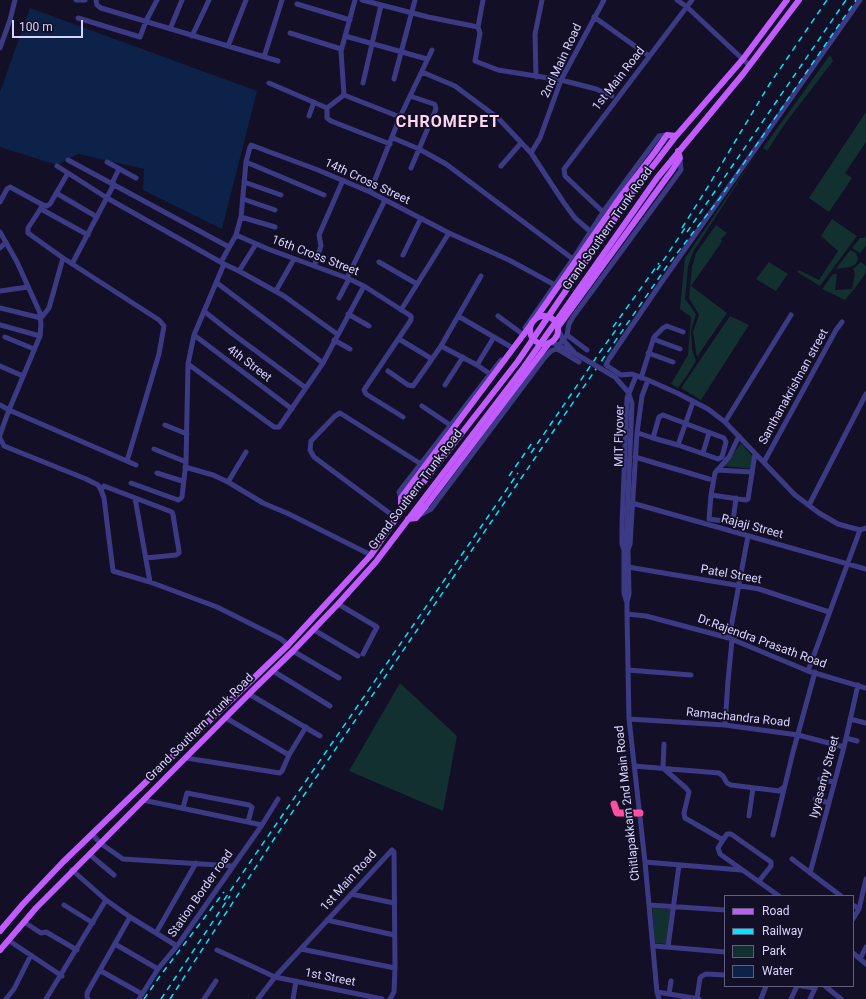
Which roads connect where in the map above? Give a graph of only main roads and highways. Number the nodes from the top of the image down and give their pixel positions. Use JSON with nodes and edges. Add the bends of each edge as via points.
{"nodes":[{"id":1,"x":787,"y":0,"type":"edge"},
{"id":2,"x":799,"y":0,"type":"edge"},
{"id":3,"x":676,"y":136,"type":"junction"},
{"id":4,"x":678,"y":151,"type":"junction"},
{"id":5,"x":536,"y":318,"type":"junction"},
{"id":6,"x":530,"y":326,"type":"junction"},
{"id":7,"x":558,"y":328,"type":"junction"},
{"id":8,"x":550,"y":343,"type":"junction"},
{"id":9,"x":509,"y":387,"type":"junction"},
{"id":10,"x":518,"y":394,"type":"road end"},
{"id":11,"x":401,"y":511,"type":"junction"},
{"id":12,"x":408,"y":519,"type":"junction"},
{"id":13,"x":614,"y":804,"type":"dead end"},
{"id":14,"x":640,"y":813,"type":"road end"},
{"id":15,"x":0,"y":931,"type":"edge"},
{"id":16,"x":0,"y":950,"type":"edge"}],
"edges":[{"from":1,"to":3,"type":"main road","name":"Grand Southern Trunk Road","via":[[743,59]]},
{"from":2,"to":4,"type":"main road","name":"Grand Southern Trunk Road","via":[[749,66]]},
{"from":3,"to":5,"type":"main road","via":[[667,136],[621,196]]},
{"from":3,"to":11,"type":"main road","name":"Grand Southern Trunk Road","via":[[633,192],[518,361]]},
{"from":4,"to":7,"type":"main road","via":[[680,158]]},
{"from":4,"to":9,"type":"main road","name":"Grand Southern Trunk Road"},
{"from":5,"to":6,"type":"main road","bridge":true},
{"from":5,"to":7,"type":"main road","bridge":true,"via":[[550,317]]},
{"from":6,"to":8,"type":"main road","bridge":true,"via":[[532,338],[540,344]]},
{"from":6,"to":11,"type":"main road","via":[[402,496]]},
{"from":7,"to":8,"type":"main road","bridge":true,"via":[[556,337]]},
{"from":8,"to":12,"type":"main road","bridge":true,"via":[[425,507],[416,518]]},
{"from":9,"to":10,"type":"main road"},
{"from":9,"to":12,"type":"main road","name":"Grand Southern Trunk Road"},
{"from":11,"to":15,"type":"main road","name":"Grand Southern Trunk Road","via":[[370,555],[288,645],[92,834]]},
{"from":12,"to":16,"type":"main road","name":"Grand Southern Trunk Road","via":[[375,563],[314,630],[72,870]]},
{"from":13,"to":14,"type":"highway","via":[[617,813]]}]}
